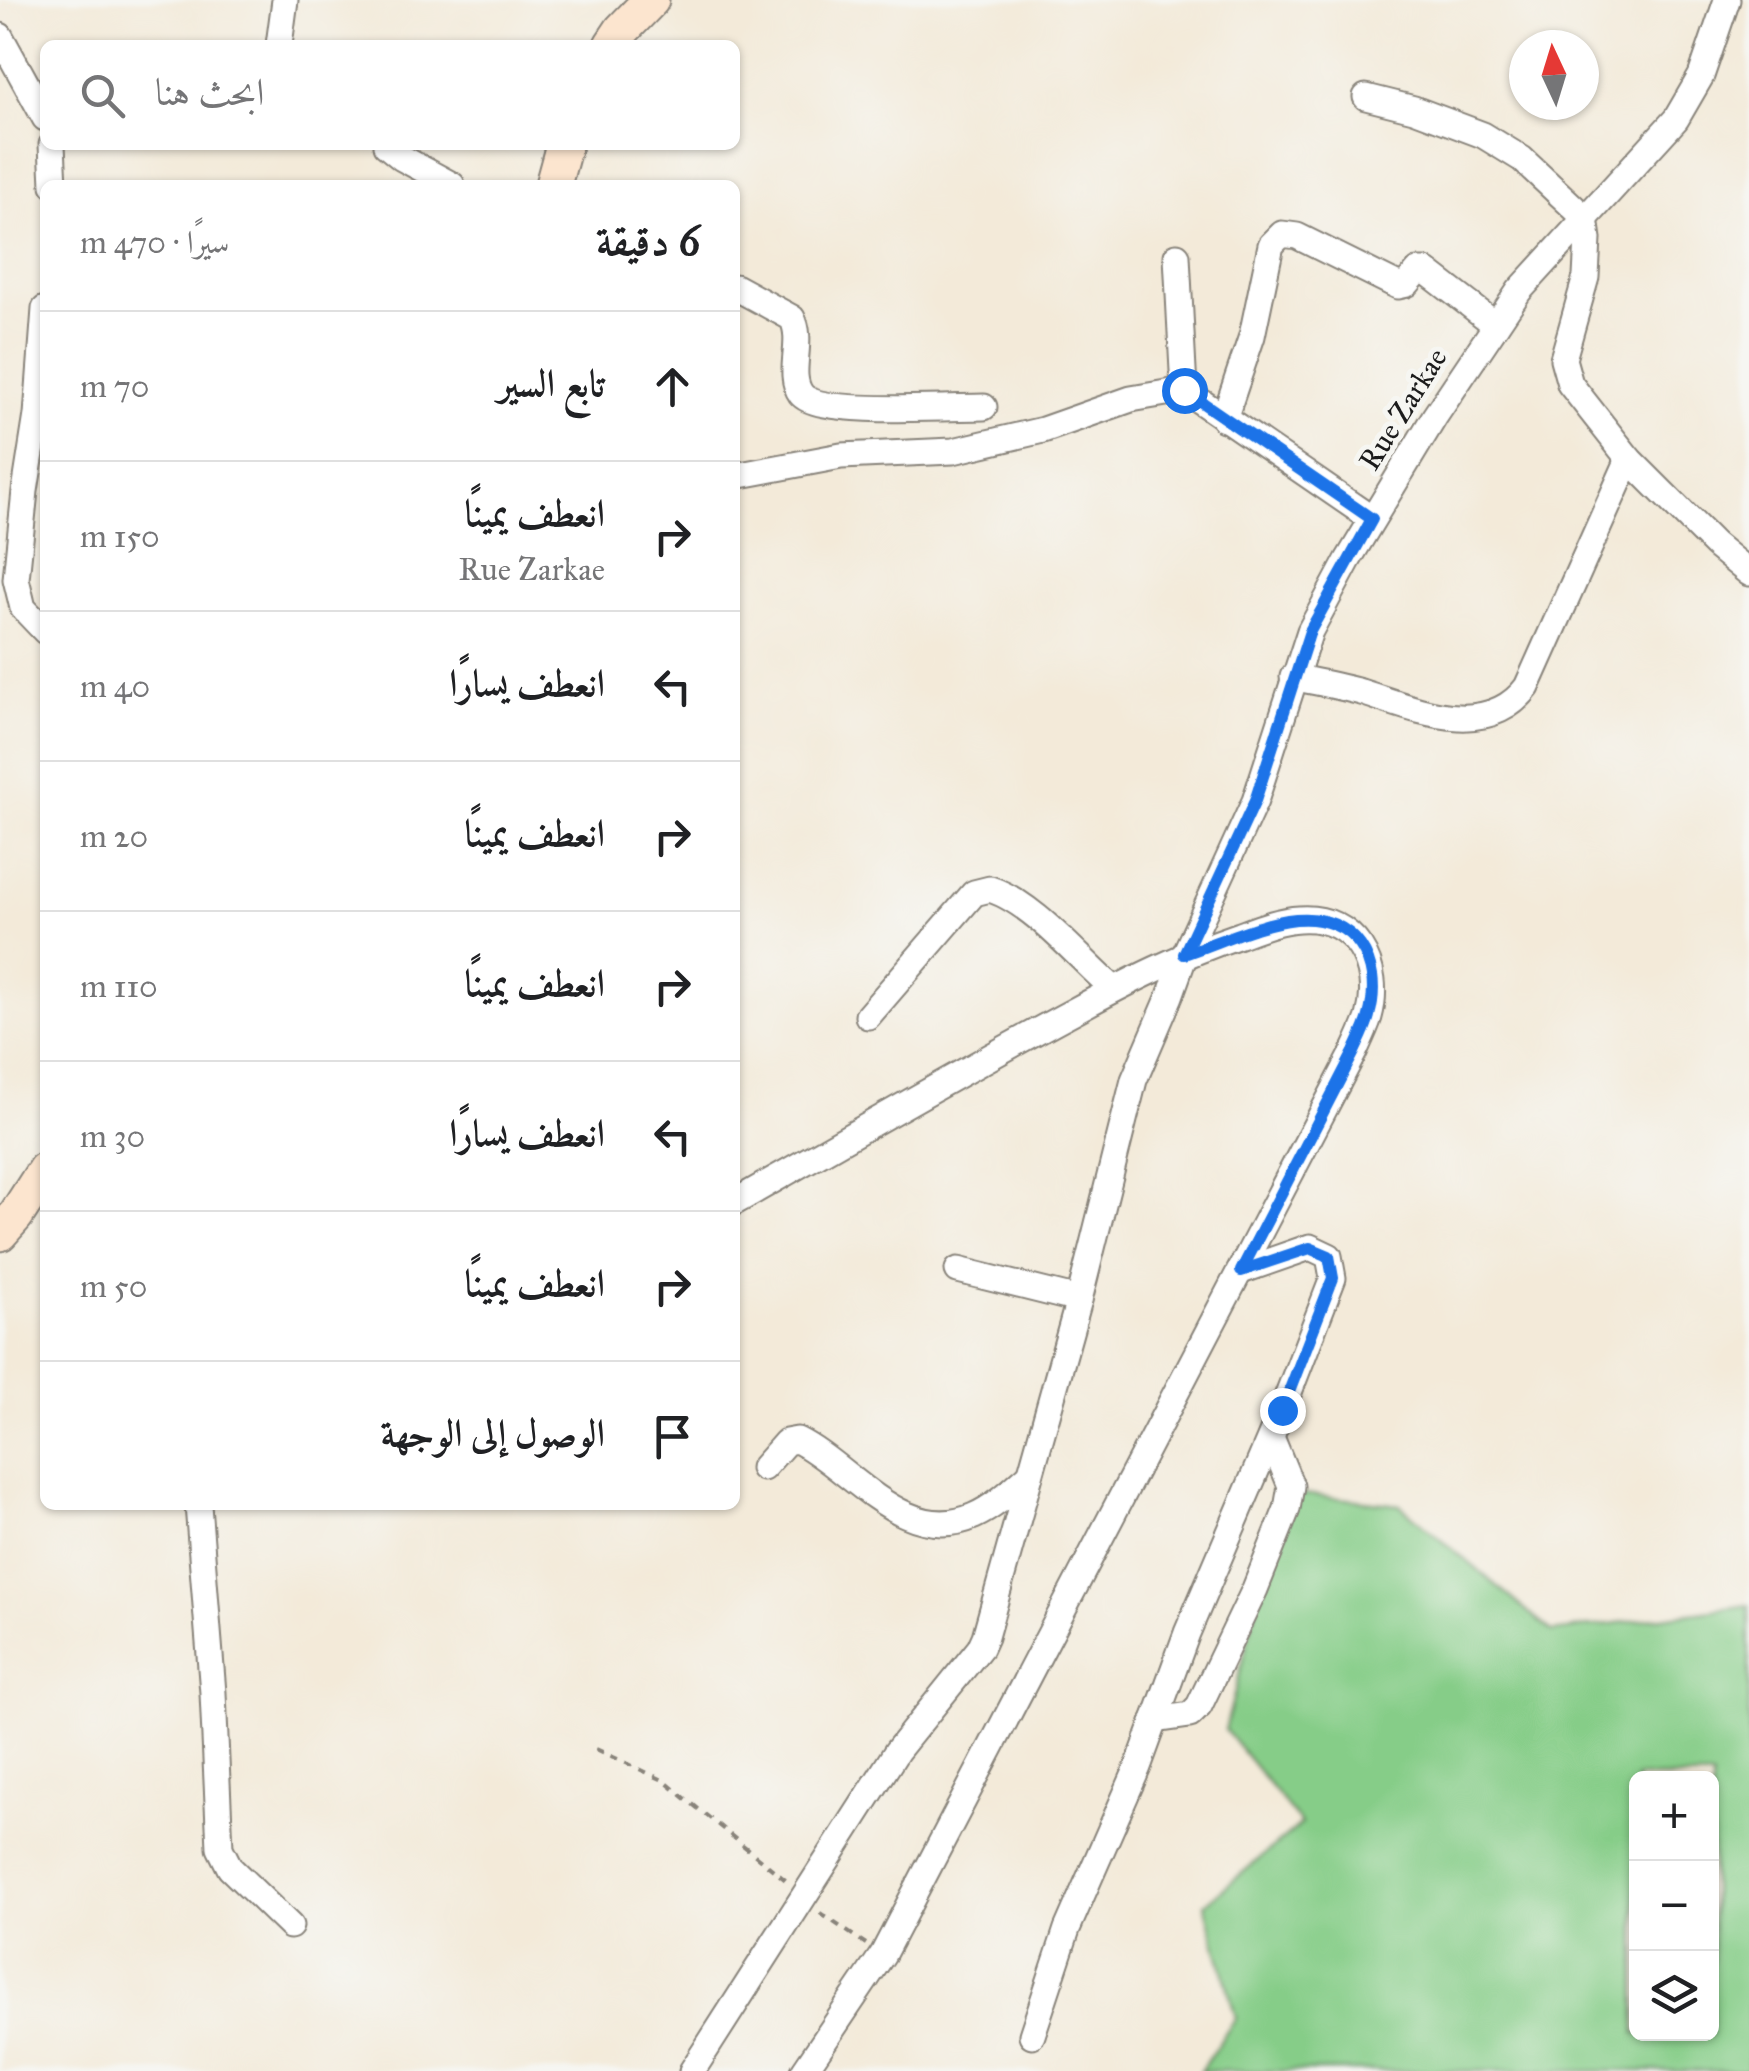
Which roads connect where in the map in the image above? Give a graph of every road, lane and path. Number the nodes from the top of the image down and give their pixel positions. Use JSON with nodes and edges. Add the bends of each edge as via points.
{"nodes":[{"id":1,"x":285,"y":0,"type":"edge"},
{"id":2,"x":650,"y":0,"type":"edge"},
{"id":3,"x":1726,"y":0,"type":"edge"},
{"id":4,"x":0,"y":36,"type":"edge"},
{"id":5,"x":280,"y":40,"type":"edge"},
{"id":6,"x":615,"y":40,"type":"edge"},
{"id":7,"x":1366,"y":97,"type":"dead end"},
{"id":8,"x":40,"y":105,"type":"edge"},
{"id":9,"x":52,"y":150,"type":"edge"},
{"id":10,"x":392,"y":150,"type":"edge"},
{"id":11,"x":563,"y":150,"type":"edge"},
{"id":12,"x":54,"y":180,"type":"edge"},
{"id":13,"x":443,"y":180,"type":"edge"},
{"id":14,"x":554,"y":180,"type":"edge"},
{"id":15,"x":1584,"y":218,"type":"junction"},
{"id":16,"x":1178,"y":256,"type":"dead end"},
{"id":17,"x":740,"y":290,"type":"edge"},
{"id":18,"x":1496,"y":325,"type":"junction"},
{"id":19,"x":40,"y":375,"type":"edge"},
{"id":20,"x":1184,"y":390,"type":"junction"},
{"id":21,"x":984,"y":406,"type":"dead end"},
{"id":22,"x":1224,"y":419,"type":"junction"},
{"id":23,"x":1629,"y":459,"type":"junction"},
{"id":24,"x":740,"y":475,"type":"edge"},
{"id":25,"x":1372,"y":519,"type":"junction"},
{"id":26,"x":1749,"y":573,"type":"edge"},
{"id":27,"x":40,"y":626,"type":"edge"},
{"id":28,"x":1293,"y":677,"type":"junction"},
{"id":29,"x":1184,"y":954,"type":"junction"},
{"id":30,"x":1114,"y":989,"type":"junction"},
{"id":31,"x":868,"y":1016,"type":"dead end"},
{"id":32,"x":40,"y":1178,"type":"edge"},
{"id":33,"x":740,"y":1199,"type":"edge"},
{"id":34,"x":0,"y":1233,"type":"edge"},
{"id":35,"x":958,"y":1270,"type":"dead end"},
{"id":36,"x":1241,"y":1271,"type":"junction"},
{"id":37,"x":1079,"y":1300,"type":"junction"},
{"id":38,"x":1271,"y":1436,"type":"junction"},
{"id":39,"x":763,"y":1468,"type":"dead end"},
{"id":40,"x":1030,"y":1474,"type":"junction"},
{"id":41,"x":198,"y":1510,"type":"edge"},
{"id":42,"x":1155,"y":1720,"type":"junction"},
{"id":43,"x":596,"y":1748,"type":"dead end"},
{"id":44,"x":802,"y":1897,"type":"junction"},
{"id":45,"x":290,"y":1926,"type":"dead end"},
{"id":46,"x":883,"y":1954,"type":"junction"},
{"id":47,"x":1032,"y":2035,"type":"dead end"},
{"id":48,"x":692,"y":2071,"type":"edge"},
{"id":49,"x":804,"y":2071,"type":"edge"}],
"edges":[{"from":1,"to":5,"type":"street"},
{"from":2,"to":6,"type":"street"},
{"from":3,"to":15,"type":"street","name":"Rue Zarkae","via":[[1701,76],[1676,120]]},
{"from":4,"to":8,"type":"street"},
{"from":7,"to":15,"type":"street","via":[[1483,135],[1522,159]]},
{"from":9,"to":12,"type":"street"},
{"from":10,"to":13,"type":"street"},
{"from":11,"to":14,"type":"street"},
{"from":15,"to":18,"type":"street","name":"Rue Zarkae"},
{"from":15,"to":23,"type":"street","via":[[1586,277],[1564,347],[1565,372]]},
{"from":16,"to":20,"type":"street"},
{"from":17,"to":21,"type":"street","via":[[792,318],[796,382],[816,403]]},
{"from":18,"to":22,"type":"street","via":[[1426,271],[1398,286],[1282,234],[1270,245],[1248,352]]},
{"from":18,"to":25,"type":"street","name":"Rue Zarkae"},
{"from":19,"to":27,"type":"street","via":[[16,579],[23,608]]},
{"from":20,"to":22,"type":"street"},
{"from":20,"to":24,"type":"street","via":[[954,451],[841,456]]},
{"from":22,"to":25,"type":"street"},
{"from":23,"to":26,"type":"street"},
{"from":23,"to":28,"type":"street","via":[[1514,704],[1482,716],[1446,717]]},
{"from":25,"to":28,"type":"street","name":"Rue Zarkae","via":[[1320,611]]},
{"from":28,"to":29,"type":"street","name":"Rue Zarkae","via":[[1255,801]]},
{"from":29,"to":30,"type":"street"},
{"from":29,"to":36,"type":"street","via":[[1286,921],[1316,919],[1359,941],[1371,976],[1370,1015],[1354,1052]]},
{"from":29,"to":37,"type":"street","name":"Rue Zarkae","via":[[1134,1080]]},
{"from":30,"to":31,"type":"street","via":[[1033,915],[990,889],[974,893]]},
{"from":30,"to":33,"type":"street"},
{"from":32,"to":34,"type":"street"},
{"from":35,"to":37,"type":"street"},
{"from":36,"to":38,"type":"street","via":[[1310,1248],[1329,1256],[1333,1278]]},
{"from":36,"to":46,"type":"street"},
{"from":37,"to":40,"type":"street","name":"Rue Zarkae"},
{"from":38,"to":42,"type":"street"},
{"from":38,"to":42,"type":"street","via":[[1290,1486],[1255,1589],[1200,1706]]},
{"from":39,"to":40,"type":"street","via":[[786,1442],[797,1440],[884,1503],[941,1523],[974,1516]]},
{"from":40,"to":44,"type":"street","name":"Rue Zarkae","via":[[980,1648],[897,1752]]},
{"from":41,"to":45,"type":"street","via":[[220,1848],[230,1868]]},
{"from":42,"to":47,"type":"street","via":[[1068,1929]]},
{"from":43,"to":44,"type":"path","via":[[664,1780]]},
{"from":44,"to":46,"type":"path"},
{"from":44,"to":48,"type":"street","name":"Rue Zarkae"},
{"from":46,"to":49,"type":"street"}]}
